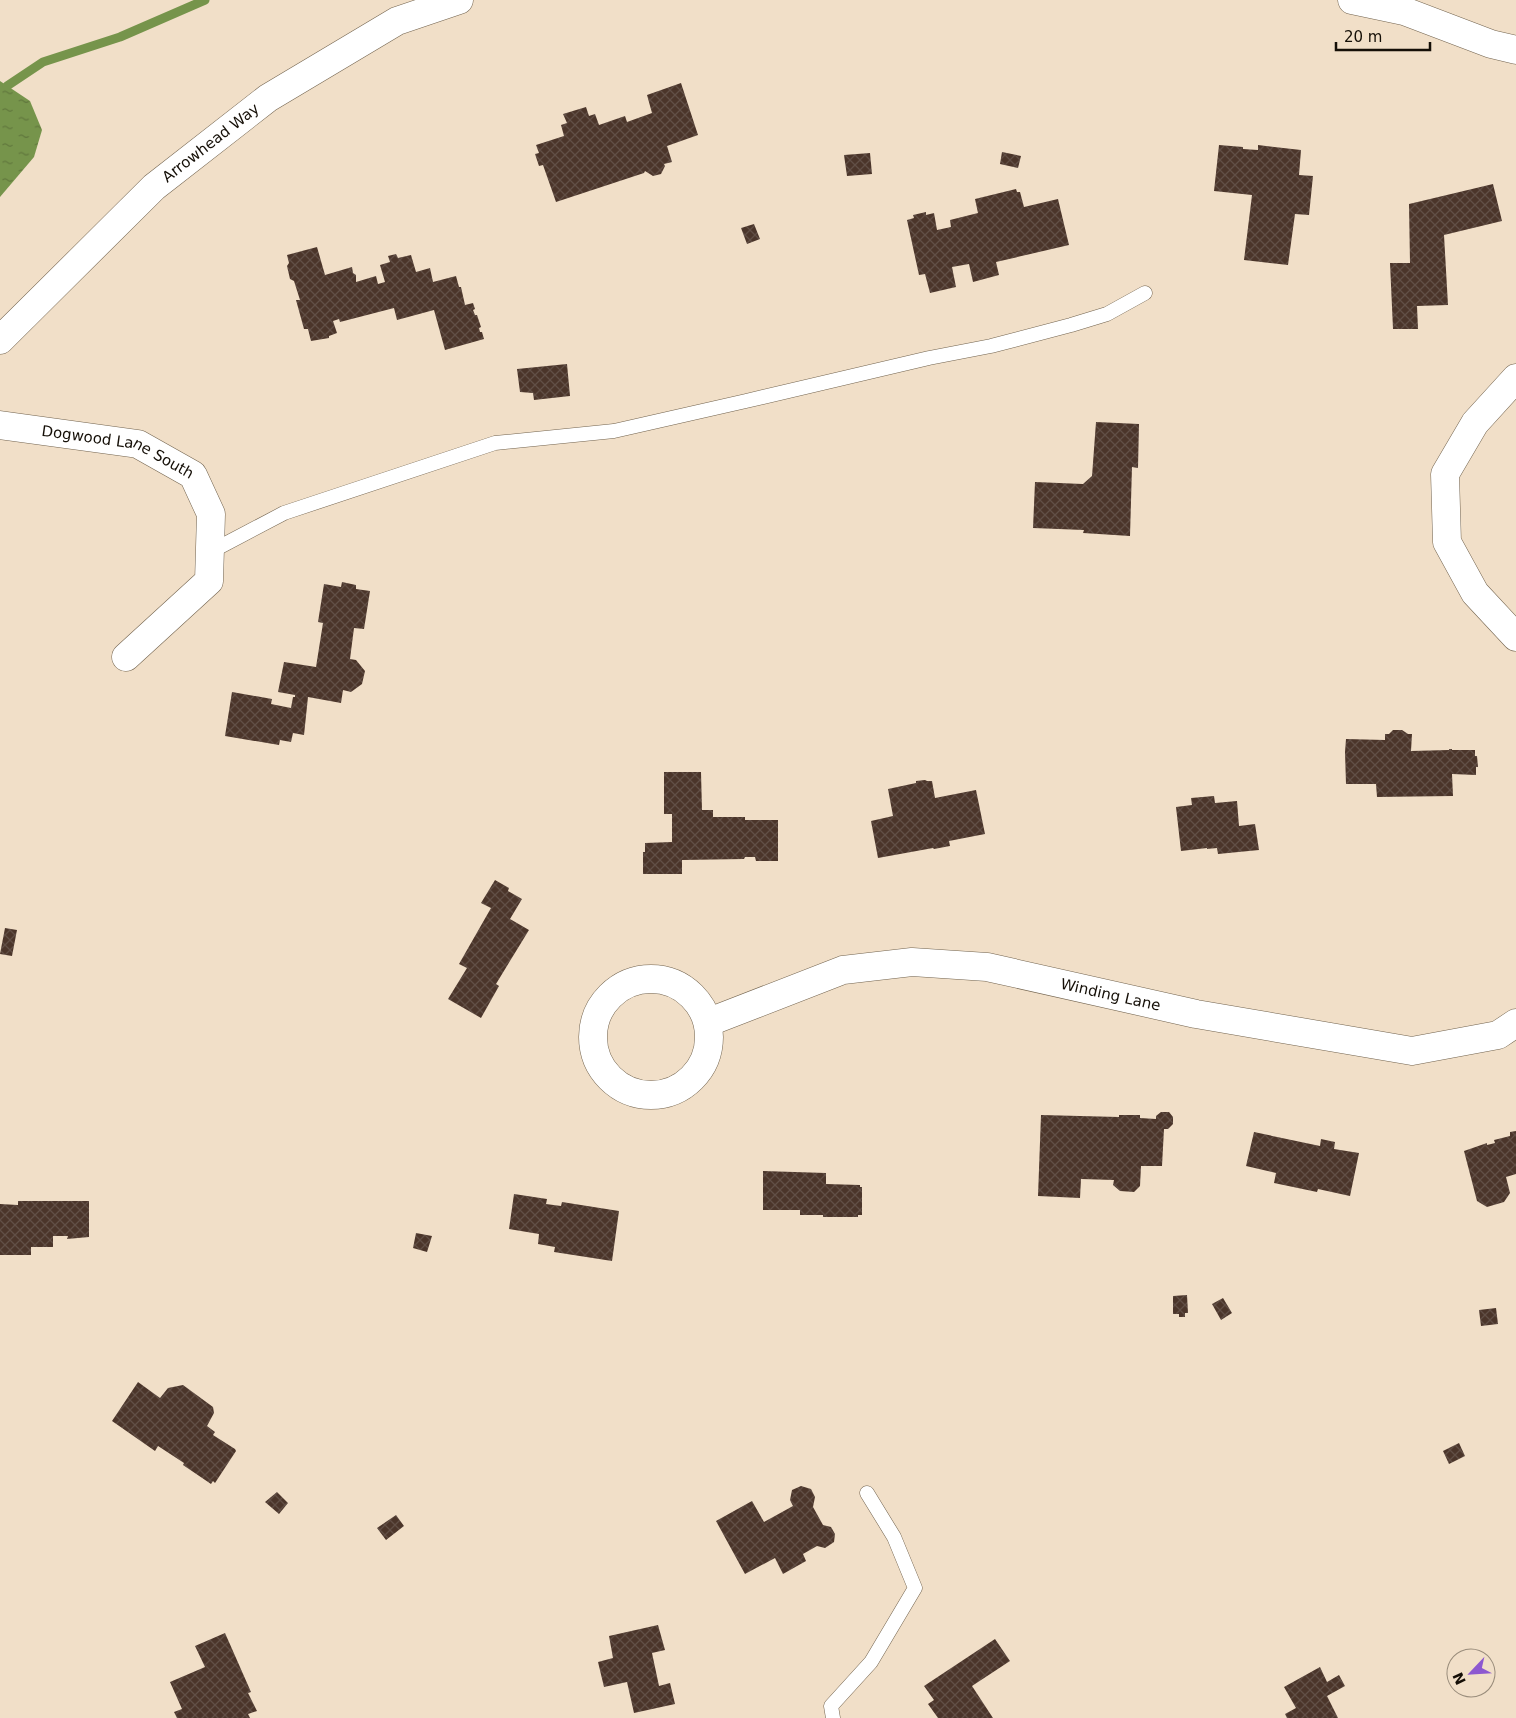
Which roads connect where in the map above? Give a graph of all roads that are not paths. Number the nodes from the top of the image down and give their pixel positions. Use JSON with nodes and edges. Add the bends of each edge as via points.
{"nodes":[{"id":1,"x":459,"y":0,"type":"edge"},
{"id":2,"x":1352,"y":0,"type":"edge"},
{"id":3,"x":1405,"y":5,"type":"edge"},
{"id":4,"x":1516,"y":50,"type":"edge"},
{"id":5,"x":1145,"y":293,"type":"dead end"},
{"id":6,"x":0,"y":340,"type":"edge"},
{"id":7,"x":1516,"y":378,"type":"edge"},
{"id":8,"x":0,"y":425,"type":"edge"},
{"id":9,"x":210,"y":552,"type":"junction"},
{"id":10,"x":1516,"y":638,"type":"edge"},
{"id":11,"x":126,"y":657,"type":"dead end"},
{"id":12,"x":709,"y":1022,"type":"junction"},
{"id":13,"x":1516,"y":1022,"type":"edge"},
{"id":14,"x":867,"y":1493,"type":"dead end"},
{"id":15,"x":833,"y":1718,"type":"edge"}],
"edges":[{"from":1,"to":6,"type":"street","name":"Arrowhead Way","via":[[398,21],[268,98],[154,187]]},
{"from":2,"to":3,"type":"street"},
{"from":3,"to":4,"type":"street","via":[[1491,44]]},
{"from":5,"to":9,"type":"lane","via":[[1106,314],[991,346],[614,430],[495,444],[284,512]]},
{"from":7,"to":10,"type":"street","via":[[1475,423],[1445,474],[1447,542],[1475,593]]},
{"from":8,"to":9,"type":"street","name":"Dogwood Lane South","via":[[138,444],[193,475],[211,514]]},
{"from":9,"to":11,"type":"street","name":"Dogwood Lane South","via":[[209,582]]},
{"from":12,"to":12,"type":"street","via":[[699,1001],[682,986],[660,978],[637,980],[616,989],[600,1006],[593,1028],[594,1052],[604,1072],[621,1088],[643,1096],[666,1094],[687,1085],[702,1068],[710,1046]]},
{"from":12,"to":13,"type":"street","name":"Winding Lane","via":[[843,970],[912,962],[987,967],[1196,1014],[1412,1051],[1498,1035]]},
{"from":14,"to":15,"type":"lane","via":[[894,1537],[915,1588],[871,1662],[831,1706]]}]}
